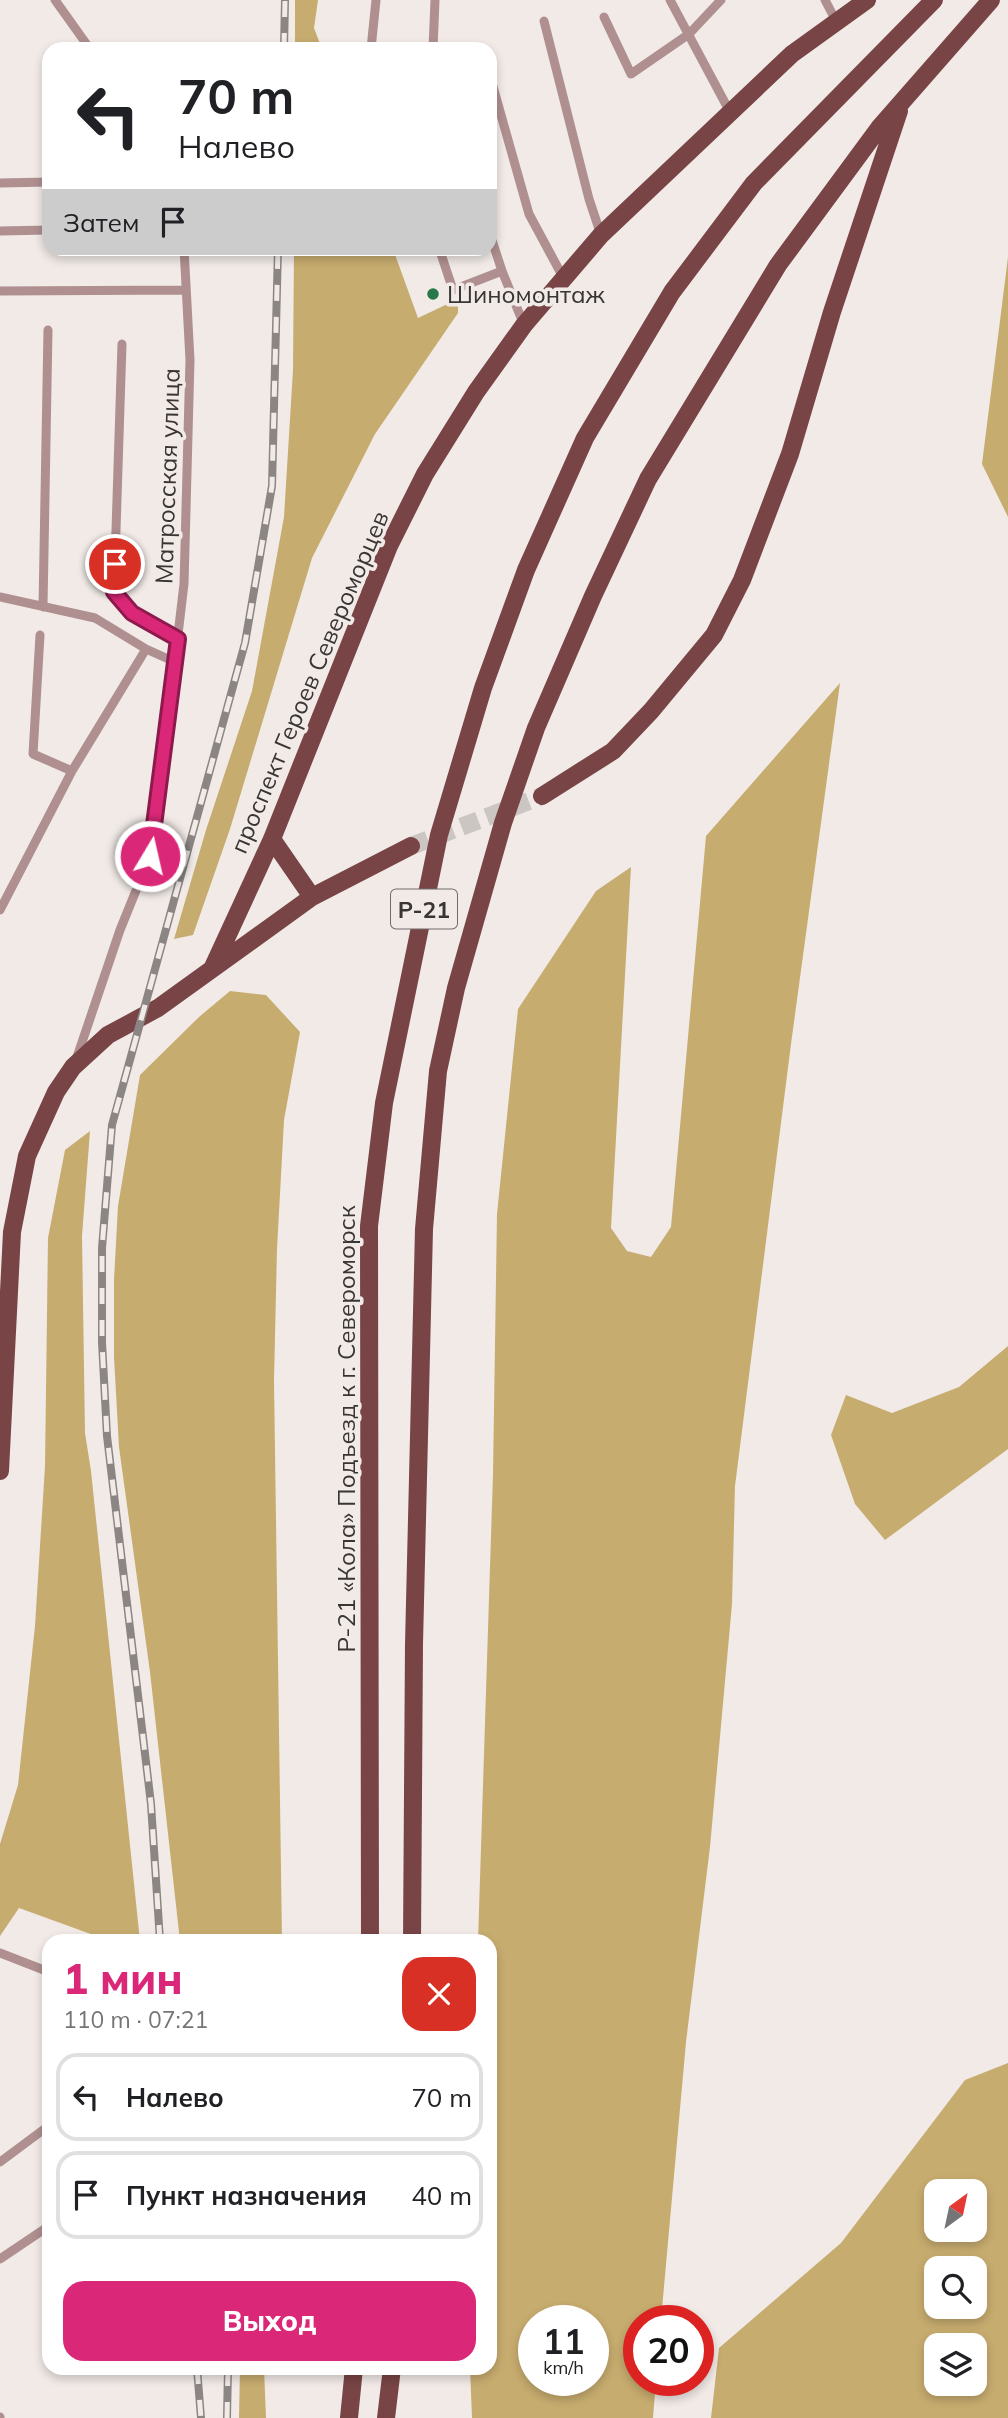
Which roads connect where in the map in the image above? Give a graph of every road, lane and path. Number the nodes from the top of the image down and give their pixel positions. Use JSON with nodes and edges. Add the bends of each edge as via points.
{"nodes":[{"id":1,"x":55,"y":0,"type":"edge"},
{"id":2,"x":376,"y":0,"type":"edge"},
{"id":3,"x":435,"y":0,"type":"edge"},
{"id":4,"x":670,"y":0,"type":"edge"},
{"id":5,"x":721,"y":0,"type":"edge"},
{"id":6,"x":825,"y":0,"type":"edge"},
{"id":7,"x":867,"y":0,"type":"edge"},
{"id":8,"x":934,"y":0,"type":"edge"},
{"id":9,"x":991,"y":0,"type":"edge"},
{"id":10,"x":604,"y":17,"type":"dead end"},
{"id":11,"x":544,"y":21,"type":"dead end"},
{"id":12,"x":836,"y":21,"type":"junction"},
{"id":13,"x":689,"y":34,"type":"junction"},
{"id":14,"x":85,"y":42,"type":"edge"},
{"id":15,"x":372,"y":42,"type":"edge"},
{"id":16,"x":433,"y":42,"type":"edge"},
{"id":17,"x":497,"y":101,"type":"edge"},
{"id":18,"x":902,"y":102,"type":"junction"},
{"id":19,"x":730,"y":113,"type":"junction"},
{"id":20,"x":42,"y":182,"type":"edge"},
{"id":21,"x":0,"y":183,"type":"edge"},
{"id":22,"x":0,"y":230,"type":"edge"},
{"id":23,"x":42,"y":230,"type":"edge"},
{"id":24,"x":601,"y":235,"type":"junction"},
{"id":25,"x":184,"y":256,"type":"edge"},
{"id":26,"x":442,"y":256,"type":"edge"},
{"id":27,"x":497,"y":256,"type":"edge"},
{"id":28,"x":502,"y":271,"type":"junction"},
{"id":29,"x":564,"y":279,"type":"junction"},
{"id":30,"x":186,"y":290,"type":"junction"},
{"id":31,"x":0,"y":291,"type":"edge"},
{"id":32,"x":524,"y":325,"type":"junction"},
{"id":33,"x":48,"y":330,"type":"dead end"},
{"id":34,"x":122,"y":344,"type":"dead end"},
{"id":35,"x":0,"y":597,"type":"edge"},
{"id":36,"x":43,"y":607,"type":"junction"},
{"id":37,"x":40,"y":635,"type":"dead end"},
{"id":38,"x":178,"y":639,"type":"junction"},
{"id":39,"x":146,"y":649,"type":"junction"},
{"id":40,"x":175,"y":662,"type":"junction"},
{"id":41,"x":72,"y":771,"type":"junction"},
{"id":42,"x":542,"y":796,"type":"tunnel mouth"},
{"id":43,"x":272,"y":839,"type":"junction"},
{"id":44,"x":411,"y":846,"type":"tunnel mouth"},
{"id":45,"x":312,"y":897,"type":"junction"},
{"id":46,"x":0,"y":910,"type":"edge"},
{"id":47,"x":213,"y":967,"type":"junction"},
{"id":48,"x":74,"y":1067,"type":"junction"},
{"id":49,"x":1,"y":1445,"type":"edge"},
{"id":50,"x":0,"y":1471,"type":"edge"},
{"id":51,"x":370,"y":1934,"type":"edge"},
{"id":52,"x":412,"y":1934,"type":"edge"},
{"id":53,"x":0,"y":1953,"type":"edge"},
{"id":54,"x":42,"y":1969,"type":"edge"},
{"id":55,"x":42,"y":2131,"type":"edge"},
{"id":56,"x":0,"y":2162,"type":"edge"},
{"id":57,"x":42,"y":2231,"type":"edge"},
{"id":58,"x":0,"y":2259,"type":"edge"},
{"id":59,"x":353,"y":2375,"type":"edge"},
{"id":60,"x":391,"y":2375,"type":"edge"},
{"id":61,"x":349,"y":2418,"type":"edge"},
{"id":62,"x":386,"y":2418,"type":"edge"}],
"edges":[{"from":1,"to":14,"type":"lane"},
{"from":2,"to":15,"type":"lane"},
{"from":3,"to":16,"type":"lane"},
{"from":4,"to":13,"type":"lane"},
{"from":5,"to":13,"type":"lane"},
{"from":6,"to":12,"type":"lane"},
{"from":7,"to":12,"type":"main road","name":"проспект Героев Североморцев"},
{"from":8,"to":51,"type":"main road","name":"Р-21 «Кола» Подъезд к г. Североморск","number":"Р-21","via":[[754,183],[672,292],[585,438],[526,570],[483,688],[439,835],[384,1103],[369,1226]]},
{"from":9,"to":18,"type":"main road","number":"Р-21"},
{"from":10,"to":13,"type":"lane","via":[[631,74]]},
{"from":11,"to":24,"type":"lane"},
{"from":12,"to":19,"type":"main road","name":"проспект Героев Североморцев","via":[[792,54]]},
{"from":13,"to":19,"type":"lane"},
{"from":17,"to":29,"type":"lane","via":[[529,214]]},
{"from":18,"to":42,"type":"main road","via":[[790,454],[742,580],[714,635],[613,751]]},
{"from":18,"to":52,"type":"main road","number":"Р-21","via":[[778,265],[648,479],[536,728],[503,823],[456,988],[438,1071],[424,1229]]},
{"from":19,"to":24,"type":"main road","name":"проспект Героев Североморцев"},
{"from":20,"to":21,"type":"lane"},
{"from":22,"to":23,"type":"lane"},
{"from":24,"to":29,"type":"main road","name":"проспект Героев Североморцев"},
{"from":25,"to":30,"type":"lane","name":"Матросская улица"},
{"from":26,"to":28,"type":"lane","via":[[453,290]]},
{"from":27,"to":28,"type":"lane"},
{"from":28,"to":32,"type":"lane"},
{"from":29,"to":32,"type":"main road","name":"проспект Героев Североморцев"},
{"from":30,"to":31,"type":"lane"},
{"from":30,"to":38,"type":"lane","name":"Матросская улица","via":[[190,360],[184,584]]},
{"from":32,"to":43,"type":"main road","name":"проспект Героев Североморцев","via":[[425,474],[389,546]]},
{"from":33,"to":36,"type":"lane"},
{"from":34,"to":38,"type":"lane","via":[[114,592],[132,613]]},
{"from":35,"to":36,"type":"lane"},
{"from":36,"to":39,"type":"lane","via":[[95,618]]},
{"from":37,"to":41,"type":"lane","via":[[33,754]]},
{"from":38,"to":40,"type":"lane","name":"Матросская улица"},
{"from":39,"to":40,"type":"lane"},
{"from":39,"to":41,"type":"lane"},
{"from":40,"to":48,"type":"lane","name":"Матросская улица","via":[[150,856]]},
{"from":41,"to":46,"type":"lane"},
{"from":43,"to":45,"type":"main road"},
{"from":43,"to":47,"type":"main road","name":"проспект Героев Североморцев"},
{"from":44,"to":45,"type":"main road"},
{"from":45,"to":47,"type":"main road"},
{"from":47,"to":48,"type":"main road","name":"проспект Героев Североморцев","via":[[158,1008],[108,1035]]},
{"from":48,"to":49,"type":"main road","name":"проспект Героев Североморцев","via":[[56,1092],[27,1156],[12,1232]]},
{"from":49,"to":50,"type":"main road","name":"проспект Героев Североморцев"},
{"from":53,"to":54,"type":"lane"},
{"from":55,"to":56,"type":"lane"},
{"from":57,"to":58,"type":"lane"},
{"from":59,"to":61,"type":"main road"},
{"from":60,"to":62,"type":"main road"}]}
